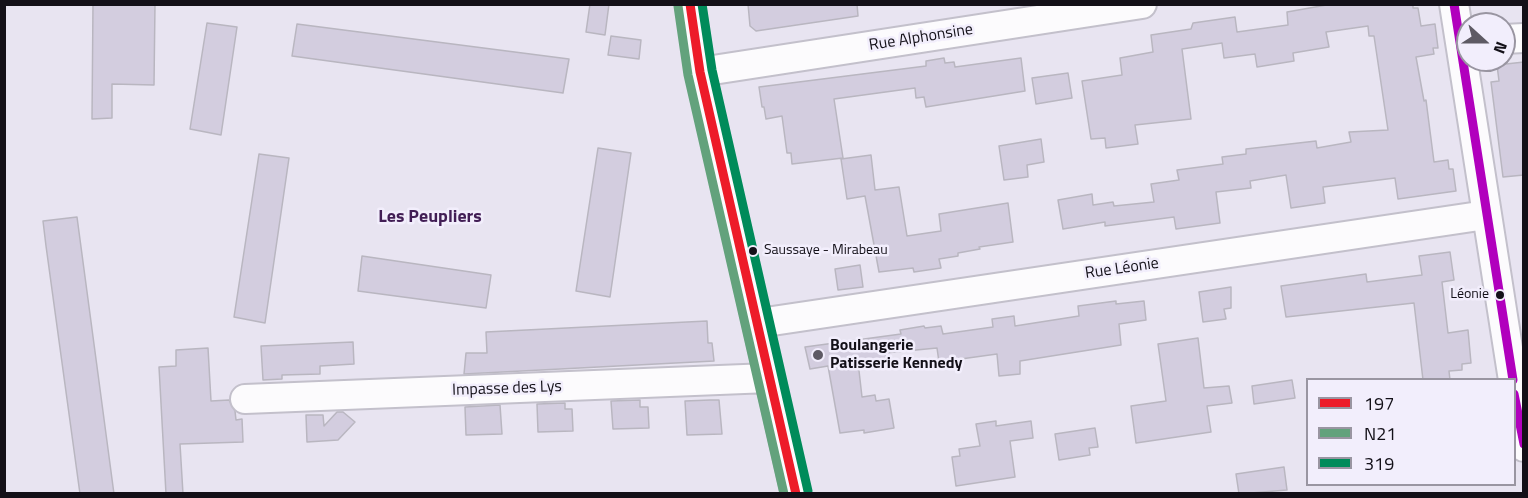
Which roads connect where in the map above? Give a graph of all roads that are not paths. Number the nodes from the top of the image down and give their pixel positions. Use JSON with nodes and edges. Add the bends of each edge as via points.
{"nodes":[{"id":1,"x":690,"y":4,"type":"edge"},
{"id":2,"x":1142,"y":4,"type":"edge"},
{"id":3,"x":700,"y":72,"type":"junction"},
{"id":4,"x":1468,"y":72,"type":"edge"},
{"id":5,"x":1486,"y":215,"type":"junction"},
{"id":6,"x":759,"y":323,"type":"junction"},
{"id":7,"x":1515,"y":344,"type":"edge"},
{"id":8,"x":769,"y":378,"type":"junction"},
{"id":9,"x":1513,"y":378,"type":"edge"},
{"id":10,"x":1516,"y":397,"type":"edge"},
{"id":11,"x":245,"y":399,"type":"dead end"},
{"id":12,"x":1524,"y":447,"type":"edge"},
{"id":13,"x":796,"y":494,"type":"edge"}],
"edges":[{"from":1,"to":3,"type":"street"},
{"from":2,"to":3,"type":"street","name":"Rue Alphonsine"},
{"from":3,"to":6,"type":"street"},
{"from":4,"to":5,"type":"street"},
{"from":5,"to":6,"type":"street","name":"Rue Léonie"},
{"from":5,"to":7,"type":"street"},
{"from":6,"to":8,"type":"street"},
{"from":7,"to":9,"type":"street"},
{"from":8,"to":11,"type":"street","name":"Impasse des Lys"},
{"from":8,"to":13,"type":"street"},
{"from":10,"to":12,"type":"street"}]}
